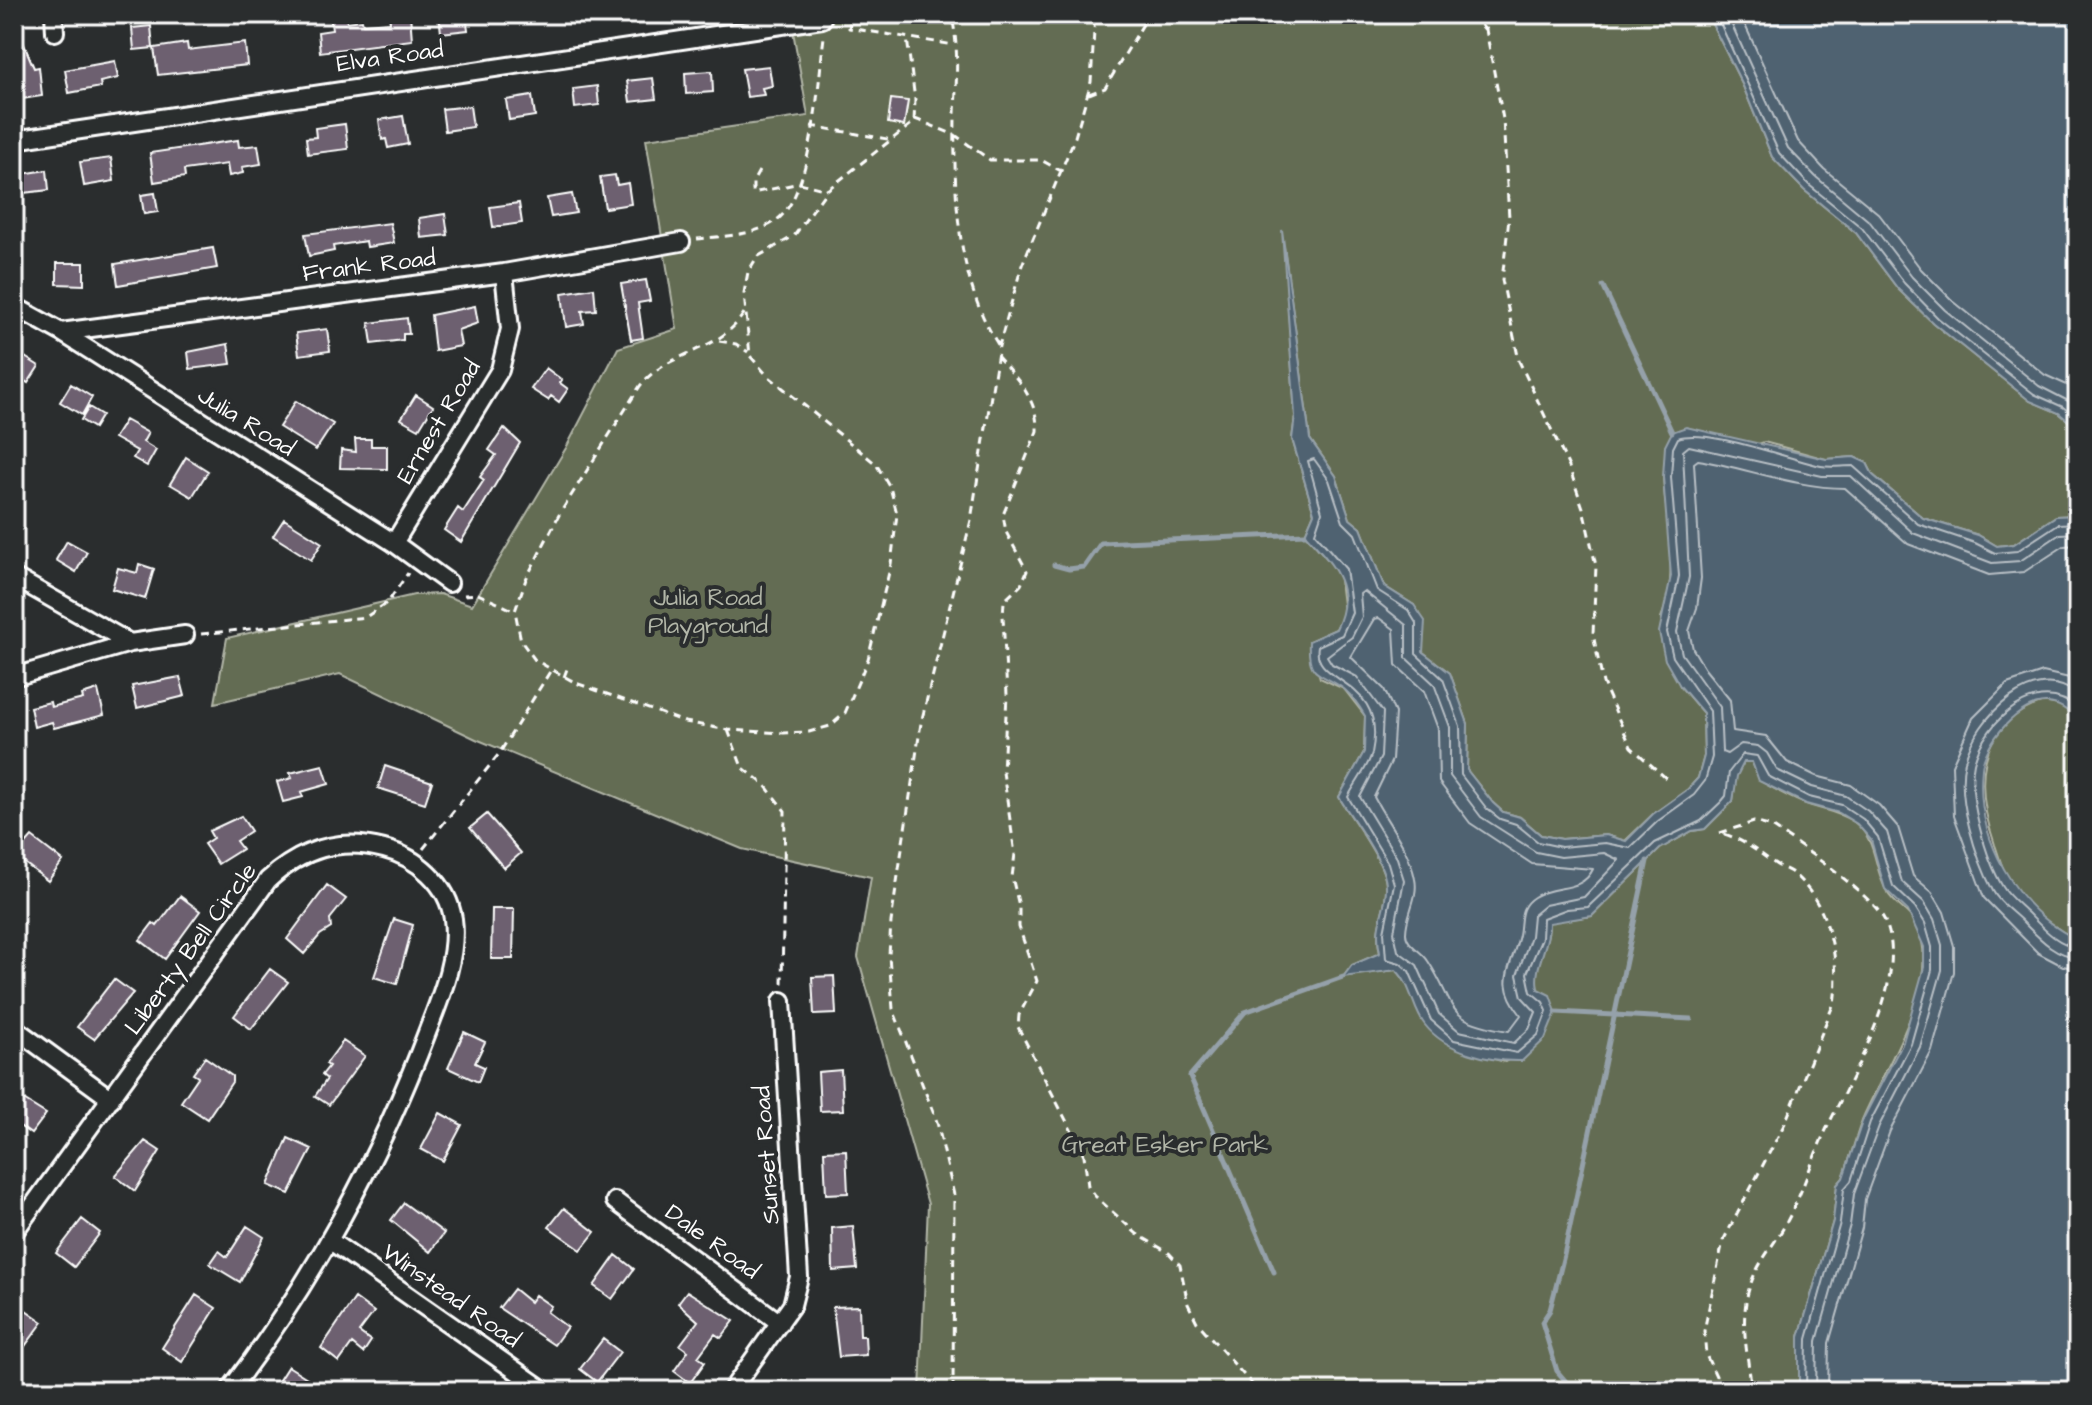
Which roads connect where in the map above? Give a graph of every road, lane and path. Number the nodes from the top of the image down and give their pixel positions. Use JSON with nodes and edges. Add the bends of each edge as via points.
{"nodes":[{"id":1,"x":54,"y":14,"type":"edge"},
{"id":2,"x":1095,"y":14,"type":"edge"},
{"id":3,"x":1149,"y":14,"type":"edge"},
{"id":4,"x":1472,"y":14,"type":"edge"},
{"id":5,"x":1483,"y":14,"type":"edge"},
{"id":6,"x":953,"y":22,"type":"dead end"},
{"id":7,"x":850,"y":23,"type":"dead end"},
{"id":8,"x":824,"y":24,"type":"joint"},
{"id":9,"x":55,"y":32,"type":"dead end"},
{"id":10,"x":1488,"y":34,"type":"junction"},
{"id":11,"x":907,"y":38,"type":"junction"},
{"id":12,"x":956,"y":46,"type":"junction"},
{"id":13,"x":1088,"y":94,"type":"junction"},
{"id":14,"x":915,"y":119,"type":"junction"},
{"id":15,"x":904,"y":123,"type":"dead end"},
{"id":16,"x":912,"y":125,"type":"junction"},
{"id":17,"x":811,"y":126,"type":"junction"},
{"id":18,"x":955,"y":135,"type":"junction"},
{"id":19,"x":14,"y":140,"type":"edge"},
{"id":20,"x":893,"y":140,"type":"junction"},
{"id":21,"x":759,"y":171,"type":"dead end"},
{"id":22,"x":1061,"y":171,"type":"junction"},
{"id":23,"x":800,"y":183,"type":"junction"},
{"id":24,"x":827,"y":190,"type":"junction"},
{"id":25,"x":681,"y":242,"type":"joint"},
{"id":26,"x":504,"y":273,"type":"junction"},
{"id":27,"x":14,"y":306,"type":"edge"},
{"id":28,"x":744,"y":313,"type":"junction"},
{"id":29,"x":61,"y":332,"type":"junction"},
{"id":30,"x":719,"y":341,"type":"junction"},
{"id":31,"x":999,"y":346,"type":"junction"},
{"id":32,"x":748,"y":352,"type":"junction"},
{"id":33,"x":997,"y":356,"type":"junction"},
{"id":34,"x":394,"y":543,"type":"junction"},
{"id":35,"x":417,"y":559,"type":"junction"},
{"id":36,"x":14,"y":577,"type":"edge"},
{"id":37,"x":449,"y":583,"type":"dead end"},
{"id":38,"x":464,"y":595,"type":"dead end"},
{"id":39,"x":515,"y":611,"type":"junction"},
{"id":40,"x":185,"y":635,"type":"joint"},
{"id":41,"x":130,"y":643,"type":"junction"},
{"id":42,"x":567,"y":669,"type":"dead end"},
{"id":43,"x":551,"y":670,"type":"junction"},
{"id":44,"x":14,"y":677,"type":"edge"},
{"id":45,"x":564,"y":677,"type":"junction"},
{"id":46,"x":728,"y":730,"type":"junction"},
{"id":47,"x":1668,"y":780,"type":"dead end"},
{"id":48,"x":414,"y":862,"type":"junction"},
{"id":49,"x":782,"y":1001,"type":"joint"},
{"id":50,"x":14,"y":1028,"type":"edge"},
{"id":51,"x":111,"y":1099,"type":"junction"},
{"id":52,"x":615,"y":1201,"type":"dead end"},
{"id":53,"x":14,"y":1232,"type":"edge"},
{"id":54,"x":329,"y":1240,"type":"junction"},
{"id":55,"x":780,"y":1323,"type":"junction"},
{"id":56,"x":229,"y":1391,"type":"edge"},
{"id":57,"x":545,"y":1391,"type":"edge"},
{"id":58,"x":731,"y":1391,"type":"edge"},
{"id":59,"x":953,"y":1391,"type":"edge"},
{"id":60,"x":1258,"y":1391,"type":"edge"},
{"id":61,"x":1715,"y":1391,"type":"edge"},
{"id":62,"x":1752,"y":1391,"type":"edge"}],
"edges":[{"from":1,"to":9,"type":"street"},
{"from":2,"to":13,"type":"path","via":[[1096,54]]},
{"from":3,"to":13,"type":"path","via":[[1105,88]]},
{"from":4,"to":10,"type":"path"},
{"from":5,"to":10,"type":"path"},
{"from":6,"to":12,"type":"path"},
{"from":7,"to":11,"type":"path","via":[[849,28]]},
{"from":8,"to":17,"type":"path"},
{"from":8,"to":19,"type":"street","name":"Elva Road"},
{"from":10,"to":47,"type":"path","via":[[1503,119],[1509,218],[1502,280],[1519,361],[1583,508],[1596,566],[1593,634],[1603,683],[1631,747]]},
{"from":11,"to":12,"type":"path"},
{"from":11,"to":14,"type":"path"},
{"from":12,"to":18,"type":"path"},
{"from":13,"to":22,"type":"path"},
{"from":14,"to":16,"type":"path"},
{"from":14,"to":18,"type":"path"},
{"from":15,"to":16,"type":"path"},
{"from":16,"to":20,"type":"path"},
{"from":17,"to":20,"type":"path"},
{"from":17,"to":23,"type":"path"},
{"from":18,"to":22,"type":"path","via":[[990,160],[1041,160]]},
{"from":18,"to":31,"type":"path","via":[[966,273]]},
{"from":20,"to":24,"type":"path"},
{"from":21,"to":23,"type":"path","via":[[753,193]]},
{"from":22,"to":31,"type":"path","via":[[1022,265]]},
{"from":23,"to":24,"type":"path"},
{"from":23,"to":25,"type":"path","via":[[785,214],[763,228]]},
{"from":24,"to":28,"type":"path","via":[[799,231],[753,263]]},
{"from":25,"to":26,"type":"street","name":"Frank Road"},
{"from":26,"to":29,"type":"street","name":"Frank Road"},
{"from":26,"to":34,"type":"street","name":"Ernest Road","via":[[510,329],[500,370]]},
{"from":27,"to":29,"type":"street","name":"Julia Road"},
{"from":28,"to":30,"type":"path"},
{"from":28,"to":32,"type":"path"},
{"from":29,"to":34,"type":"street","name":"Julia Road"},
{"from":30,"to":32,"type":"path"},
{"from":30,"to":39,"type":"path","via":[[654,369],[640,386],[549,533]]},
{"from":31,"to":33,"type":"path"},
{"from":32,"to":46,"type":"path","via":[[767,375],[876,464],[890,487],[897,525],[868,659],[845,713],[830,726],[809,732]]},
{"from":33,"to":59,"type":"path","via":[[971,520],[921,723],[889,955],[893,1009],[937,1122],[954,1195]]},
{"from":33,"to":60,"type":"path","via":[[1022,384],[1038,417],[1003,515],[1027,571],[1004,601],[1003,616],[1003,772],[1015,854],[1012,877],[1019,927],[1037,981],[1018,1027],[1084,1155],[1088,1186],[1137,1234],[1180,1265],[1197,1322]]},
{"from":34,"to":35,"type":"street","name":"Julia Road"},
{"from":35,"to":37,"type":"street","name":"Julia Road"},
{"from":35,"to":40,"type":"path","via":[[388,602],[366,617]]},
{"from":36,"to":41,"type":"street"},
{"from":38,"to":39,"type":"path","via":[[478,594]]},
{"from":39,"to":43,"type":"path","via":[[521,641]]},
{"from":40,"to":41,"type":"street"},
{"from":41,"to":44,"type":"street"},
{"from":42,"to":45,"type":"path"},
{"from":43,"to":45,"type":"path"},
{"from":43,"to":48,"type":"path","via":[[499,754]]},
{"from":45,"to":46,"type":"path","via":[[641,709]]},
{"from":46,"to":49,"type":"path","via":[[742,767],[785,811]]},
{"from":48,"to":51,"type":"street","name":"Liberty Bell Circle","via":[[365,844],[338,844],[302,853],[283,866],[246,906]]},
{"from":48,"to":54,"type":"street","name":"Liberty Bell Circle","via":[[435,879],[453,918],[447,975],[406,1089]]},
{"from":49,"to":55,"type":"street","name":"Sunset Road","via":[[799,1277],[792,1305]]},
{"from":50,"to":51,"type":"street"},
{"from":51,"to":53,"type":"street","name":"Liberty Bell Circle"},
{"from":52,"to":55,"type":"street","name":"Dale Road"},
{"from":54,"to":56,"type":"street","name":"Liberty Bell Circle"},
{"from":54,"to":57,"type":"street","name":"Winstead Road"},
{"from":55,"to":58,"type":"street"},
{"from":61,"to":62,"type":"path","via":[[1704,1331],[1723,1241],[1785,1123],[1836,994],[1825,915],[1813,897],[1789,871],[1750,844],[1720,833],[1754,822],[1772,827],[1875,905],[1891,936],[1893,953],[1863,1054],[1786,1224],[1750,1284],[1744,1340]]}]}
